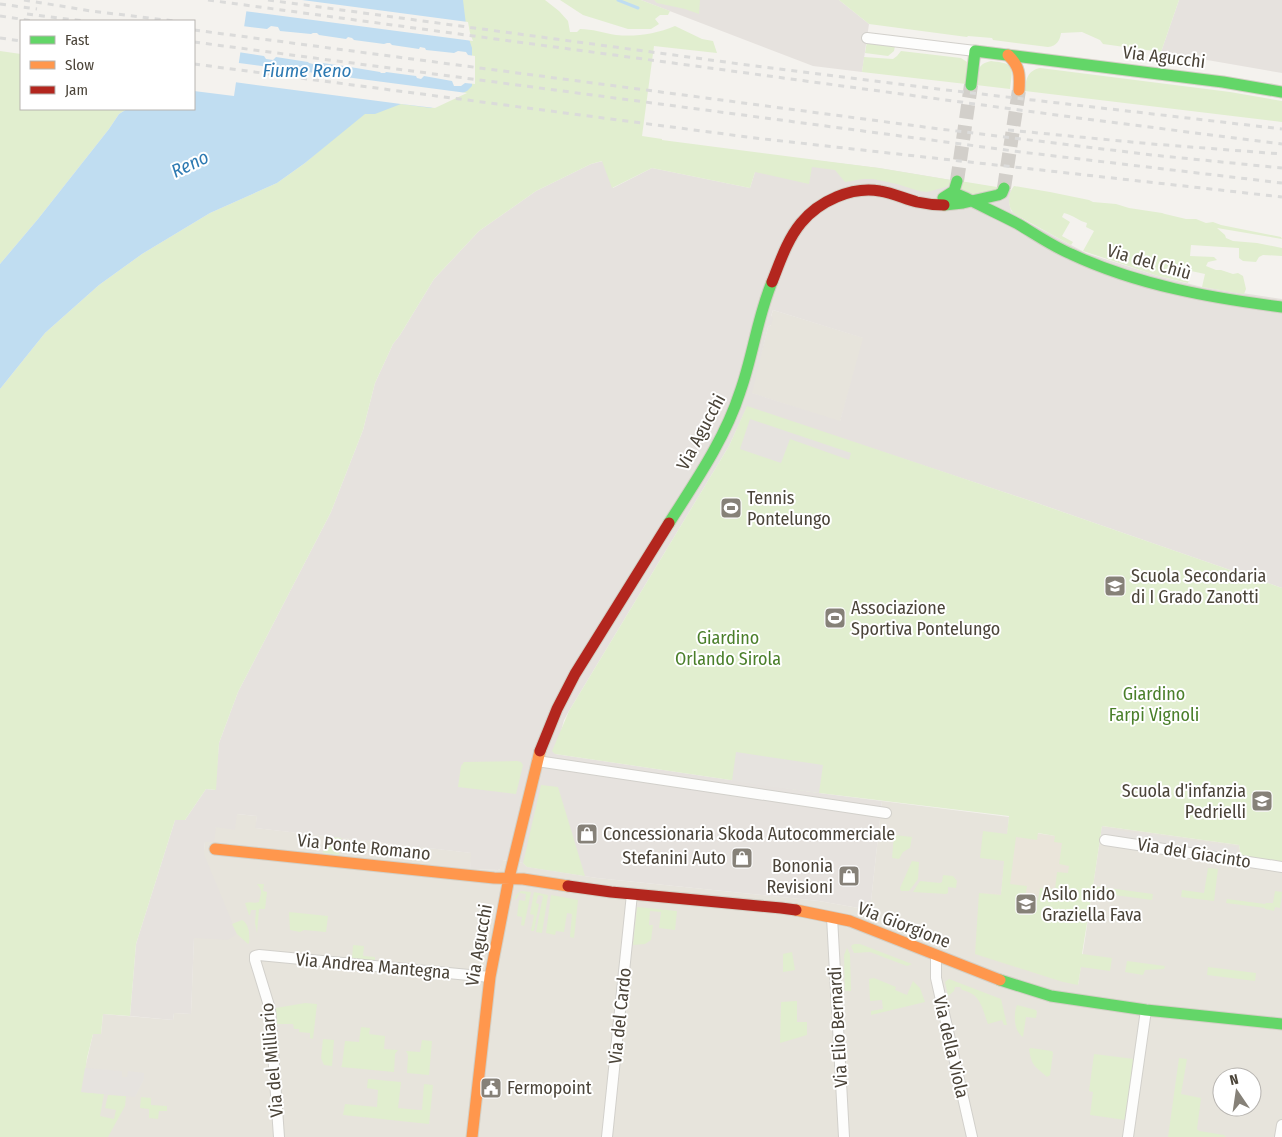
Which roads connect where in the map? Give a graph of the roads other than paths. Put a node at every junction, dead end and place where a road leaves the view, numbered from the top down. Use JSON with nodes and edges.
{"nodes":[{"id":1,"x":867,"y":38,"type":"dead end"},
{"id":2,"x":975,"y":51,"type":"junction"},
{"id":3,"x":1008,"y":55,"type":"junction"},
{"id":4,"x":1042,"y":59,"type":"junction"},
{"id":5,"x":1020,"y":73,"type":"junction"},
{"id":6,"x":971,"y":85,"type":"tunnel mouth"},
{"id":7,"x":1019,"y":90,"type":"tunnel mouth"},
{"id":8,"x":1282,"y":92,"type":"edge"},
{"id":9,"x":957,"y":181,"type":"tunnel mouth"},
{"id":10,"x":1002,"y":191,"type":"joint"},
{"id":11,"x":950,"y":194,"type":"junction"},
{"id":12,"x":972,"y":202,"type":"junction"},
{"id":13,"x":923,"y":203,"type":"junction"},
{"id":14,"x":1016,"y":223,"type":"junction"},
{"id":15,"x":1282,"y":307,"type":"edge"},
{"id":16,"x":537,"y":761,"type":"junction"},
{"id":17,"x":886,"y":813,"type":"dead end"},
{"id":18,"x":1106,"y":840,"type":"dead end"},
{"id":19,"x":215,"y":849,"type":"dead end"},
{"id":20,"x":1282,"y":867,"type":"edge"},
{"id":21,"x":509,"y":878,"type":"junction"},
{"id":22,"x":632,"y":894,"type":"junction"},
{"id":23,"x":832,"y":917,"type":"junction"},
{"id":24,"x":256,"y":956,"type":"joint"},
{"id":25,"x":936,"y":956,"type":"junction"},
{"id":26,"x":490,"y":978,"type":"junction"},
{"id":27,"x":1146,"y":1010,"type":"junction"},
{"id":28,"x":1282,"y":1024,"type":"edge"},
{"id":29,"x":1282,"y":1125,"type":"edge"},
{"id":30,"x":279,"y":1137,"type":"edge"},
{"id":31,"x":472,"y":1137,"type":"edge"},
{"id":32,"x":607,"y":1137,"type":"edge"},
{"id":33,"x":844,"y":1137,"type":"edge"},
{"id":34,"x":972,"y":1137,"type":"edge"},
{"id":35,"x":1128,"y":1137,"type":"edge"},
{"id":36,"x":1280,"y":1137,"type":"edge"}],
"edges":[{"from":1,"to":2,"type":"street","name":"Via Agucchi"},
{"from":2,"to":3,"type":"street","name":"Via Agucchi"},
{"from":2,"to":6,"type":"street"},
{"from":3,"to":4,"type":"street","name":"Via Agucchi"},
{"from":3,"to":5,"type":"street"},
{"from":4,"to":5,"type":"street"},
{"from":4,"to":8,"type":"street","name":"Via Agucchi"},
{"from":5,"to":7,"type":"street"},
{"from":9,"to":11,"type":"street"},
{"from":10,"to":12,"type":"street","name":"Via Agucchi"},
{"from":10,"to":14,"type":"street","name":"Via del Chiù"},
{"from":11,"to":12,"type":"street"},
{"from":11,"to":13,"type":"street"},
{"from":12,"to":13,"type":"street","name":"Via Agucchi"},
{"from":12,"to":14,"type":"street","name":"Via del Chiù"},
{"from":13,"to":16,"type":"street","name":"Via Agucchi"},
{"from":14,"to":15,"type":"street","name":"Via del Chiù"},
{"from":16,"to":17,"type":"street"},
{"from":16,"to":21,"type":"street","name":"Via Agucchi"},
{"from":18,"to":20,"type":"street","name":"Via del Giacinto"},
{"from":19,"to":21,"type":"street","name":"Via Ponte Romano"},
{"from":21,"to":22,"type":"street","name":"Via Giorgione"},
{"from":21,"to":26,"type":"street","name":"Via Agucchi"},
{"from":22,"to":23,"type":"street","name":"Via Giorgione"},
{"from":22,"to":32,"type":"street","name":"Via del Cardo"},
{"from":23,"to":25,"type":"street","name":"Via Giorgione"},
{"from":23,"to":33,"type":"street","name":"Via Elio Bernardi"},
{"from":24,"to":26,"type":"street","name":"Via Andrea Mantegna"},
{"from":24,"to":30,"type":"street","name":"Via del Milliario"},
{"from":25,"to":27,"type":"street","name":"Via Giorgione"},
{"from":25,"to":34,"type":"street","name":"Via della Viola"},
{"from":26,"to":31,"type":"street","name":"Via Agucchi"},
{"from":27,"to":28,"type":"street","name":"Via Giorgione"},
{"from":27,"to":35,"type":"street"},
{"from":29,"to":36,"type":"street"}]}
